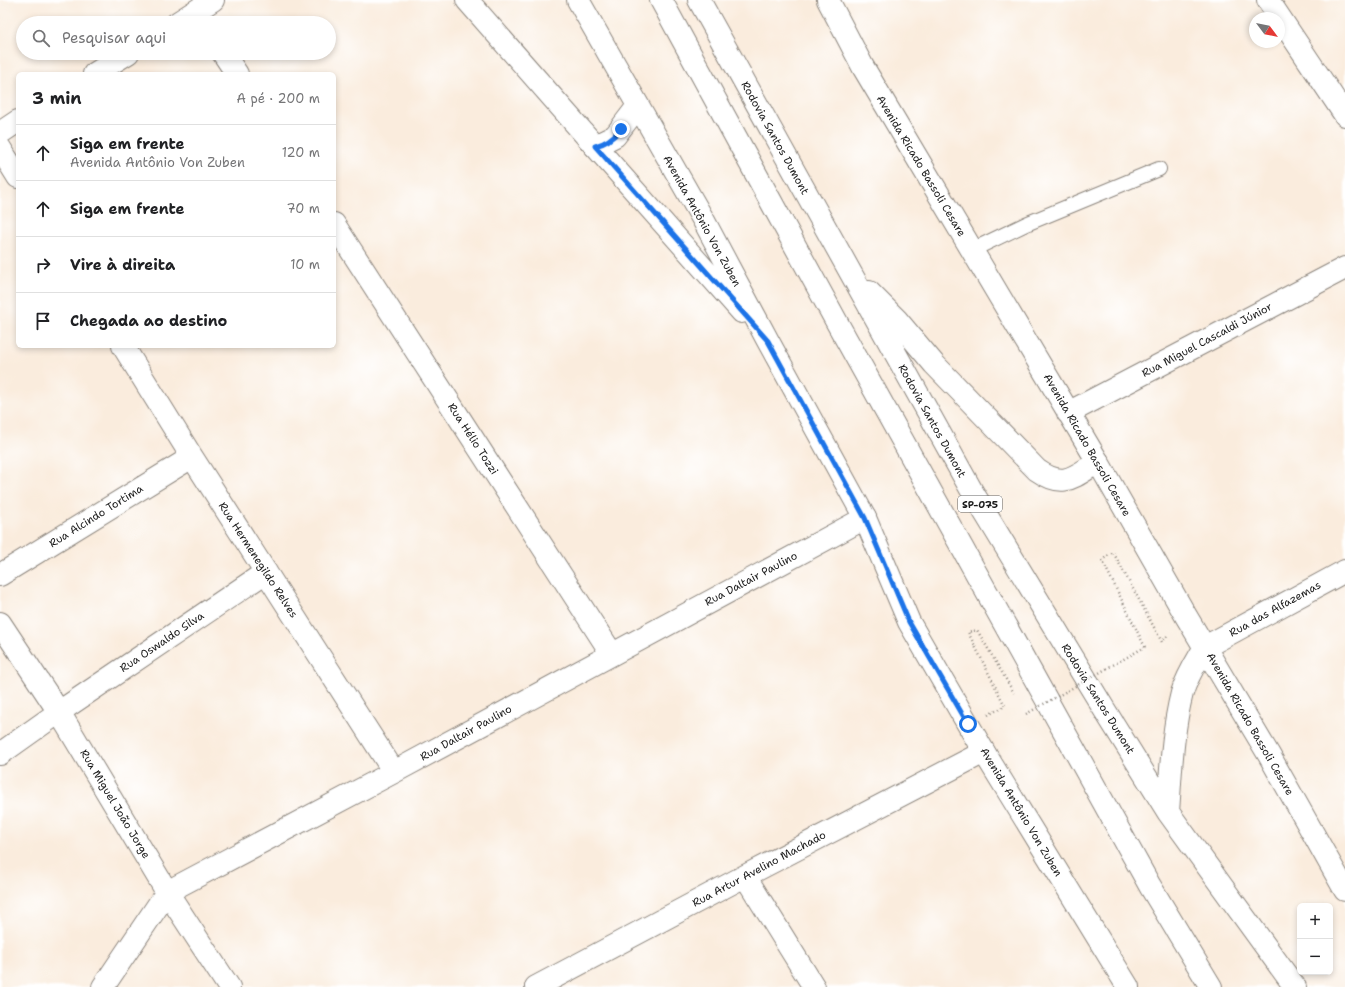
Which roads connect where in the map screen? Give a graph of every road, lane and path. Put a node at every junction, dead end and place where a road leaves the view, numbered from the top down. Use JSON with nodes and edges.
{"nodes":[{"id":1,"x":467,"y":0,"type":"edge"},
{"id":2,"x":578,"y":0,"type":"edge"},
{"id":3,"x":661,"y":0,"type":"edge"},
{"id":4,"x":699,"y":0,"type":"edge"},
{"id":5,"x":828,"y":0,"type":"edge"},
{"id":6,"x":1268,"y":0,"type":"edge"},
{"id":7,"x":204,"y":11,"type":"edge"},
{"id":8,"x":193,"y":16,"type":"edge"},
{"id":9,"x":117,"y":60,"type":"edge"},
{"id":10,"x":228,"y":60,"type":"edge"},
{"id":11,"x":97,"y":72,"type":"edge"},
{"id":12,"x":236,"y":72,"type":"edge"},
{"id":13,"x":638,"y":106,"type":"junction"},
{"id":14,"x":1345,"y":115,"type":"edge"},
{"id":15,"x":16,"y":122,"type":"edge"},
{"id":16,"x":0,"y":133,"type":"edge"},
{"id":17,"x":595,"y":146,"type":"junction"},
{"id":18,"x":0,"y":148,"type":"edge"},
{"id":19,"x":1159,"y":169,"type":"dead end"},
{"id":20,"x":16,"y":174,"type":"edge"},
{"id":21,"x":336,"y":227,"type":"edge"},
{"id":22,"x":972,"y":250,"type":"junction"},
{"id":23,"x":1345,"y":268,"type":"edge"},
{"id":24,"x":850,"y":274,"type":"junction"},
{"id":25,"x":768,"y":341,"type":"junction"},
{"id":26,"x":124,"y":348,"type":"edge"},
{"id":27,"x":1068,"y":413,"type":"junction"},
{"id":28,"x":192,"y":457,"type":"junction"},
{"id":29,"x":1098,"y":462,"type":"junction"},
{"id":30,"x":865,"y":518,"type":"junction"},
{"id":31,"x":1345,"y":570,"type":"edge"},
{"id":32,"x":266,"y":572,"type":"junction"},
{"id":33,"x":0,"y":575,"type":"edge"},
{"id":34,"x":1186,"y":616,"type":"junction"},
{"id":35,"x":0,"y":623,"type":"edge"},
{"id":36,"x":1205,"y":647,"type":"junction"},
{"id":37,"x":612,"y":654,"type":"junction"},
{"id":38,"x":1015,"y":695,"type":"dead end"},
{"id":39,"x":1022,"y":708,"type":"dead end"},
{"id":40,"x":59,"y":712,"type":"junction"},
{"id":41,"x":968,"y":724,"type":"junction"},
{"id":42,"x":984,"y":752,"type":"junction"},
{"id":43,"x":0,"y":754,"type":"edge"},
{"id":44,"x":394,"y":772,"type":"junction"},
{"id":45,"x":1168,"y":812,"type":"junction"},
{"id":46,"x":745,"y":876,"type":"junction"},
{"id":47,"x":1345,"y":890,"type":"edge"},
{"id":48,"x":167,"y":892,"type":"junction"},
{"id":49,"x":540,"y":986,"type":"edge"},
{"id":50,"x":103,"y":987,"type":"edge"},
{"id":51,"x":229,"y":987,"type":"edge"},
{"id":52,"x":814,"y":987,"type":"edge"},
{"id":53,"x":1128,"y":987,"type":"edge"},
{"id":54,"x":1211,"y":987,"type":"edge"},
{"id":55,"x":1295,"y":987,"type":"edge"}],
"edges":[{"from":1,"to":17,"type":"main road"},
{"from":2,"to":13,"type":"main road","name":"Avenida Antônio Von Zuben"},
{"from":3,"to":54,"type":"main road","number":"SP-075"},
{"from":4,"to":24,"type":"main road","name":"Rodovia Santos Dumont","number":"SP-075"},
{"from":5,"to":22,"type":"main road","name":"Avenida Ricado Bassoli Cesare"},
{"from":6,"to":14,"type":"main road"},
{"from":7,"to":8,"type":"main road"},
{"from":9,"to":11,"type":"main road"},
{"from":10,"to":12,"type":"main road"},
{"from":13,"to":17,"type":"main road"},
{"from":13,"to":25,"type":"main road","name":"Avenida Antônio Von Zuben"},
{"from":15,"to":16,"type":"main road"},
{"from":17,"to":25,"type":"main road"},
{"from":18,"to":20,"type":"main road"},
{"from":19,"to":22,"type":"lane"},
{"from":21,"to":37,"type":"main road","name":"Rua Hélio Tozzi"},
{"from":22,"to":27,"type":"main road","name":"Avenida Ricado Bassoli Cesare"},
{"from":23,"to":27,"type":"main road","name":"Rua Miguel Cascaldi Júnior"},
{"from":24,"to":29,"type":"main road"},
{"from":24,"to":45,"type":"main road","name":"Rodovia Santos Dumont","number":"SP-075"},
{"from":25,"to":30,"type":"main road","name":"Avenida Antônio Von Zuben"},
{"from":26,"to":28,"type":"main road","name":"Rua Hermenegildo Relves"},
{"from":27,"to":29,"type":"main road","name":"Avenida Ricado Bassoli Cesare"},
{"from":28,"to":32,"type":"main road","name":"Rua Hermenegildo Relves"},
{"from":28,"to":33,"type":"main road","name":"Rua Alcindo Tortima"},
{"from":29,"to":34,"type":"main road","name":"Avenida Ricado Bassoli Cesare"},
{"from":30,"to":37,"type":"main road","name":"Rua Daltair Paulino"},
{"from":30,"to":41,"type":"main road","name":"Avenida Antônio Von Zuben"},
{"from":31,"to":36,"type":"main road","name":"Rua das Alfazemas"},
{"from":32,"to":40,"type":"main road","name":"Rua Oswaldo Silva"},
{"from":32,"to":44,"type":"main road","name":"Rua Hermenegildo Relves"},
{"from":34,"to":36,"type":"main road","name":"Avenida Ricado Bassoli Cesare"},
{"from":34,"to":39,"type":"path","bridge":true},
{"from":35,"to":40,"type":"main road","name":"Rua Miguel João Jorge"},
{"from":36,"to":45,"type":"main road"},
{"from":36,"to":47,"type":"main road","name":"Avenida Ricado Bassoli Cesare"},
{"from":37,"to":44,"type":"main road","name":"Rua Daltair Paulino"},
{"from":38,"to":41,"type":"path"},
{"from":40,"to":43,"type":"main road","name":"Rua Oswaldo Silva"},
{"from":40,"to":48,"type":"main road","name":"Rua Miguel João Jorge"},
{"from":41,"to":42,"type":"main road","name":"Avenida Antônio Von Zuben"},
{"from":42,"to":46,"type":"main road","name":"Rua Artur Avelino Machado"},
{"from":42,"to":53,"type":"main road","name":"Avenida Antônio Von Zuben"},
{"from":44,"to":48,"type":"main road","name":"Rua Daltair Paulino"},
{"from":45,"to":55,"type":"main road","name":"Rodovia Santos Dumont","number":"SP-075"},
{"from":46,"to":49,"type":"main road","name":"Rua Artur Avelino Machado"},
{"from":46,"to":52,"type":"main road"},
{"from":48,"to":50,"type":"main road","name":"Rua Daltair Paulino"},
{"from":48,"to":51,"type":"main road","name":"Rua Miguel João Jorge"}]}
